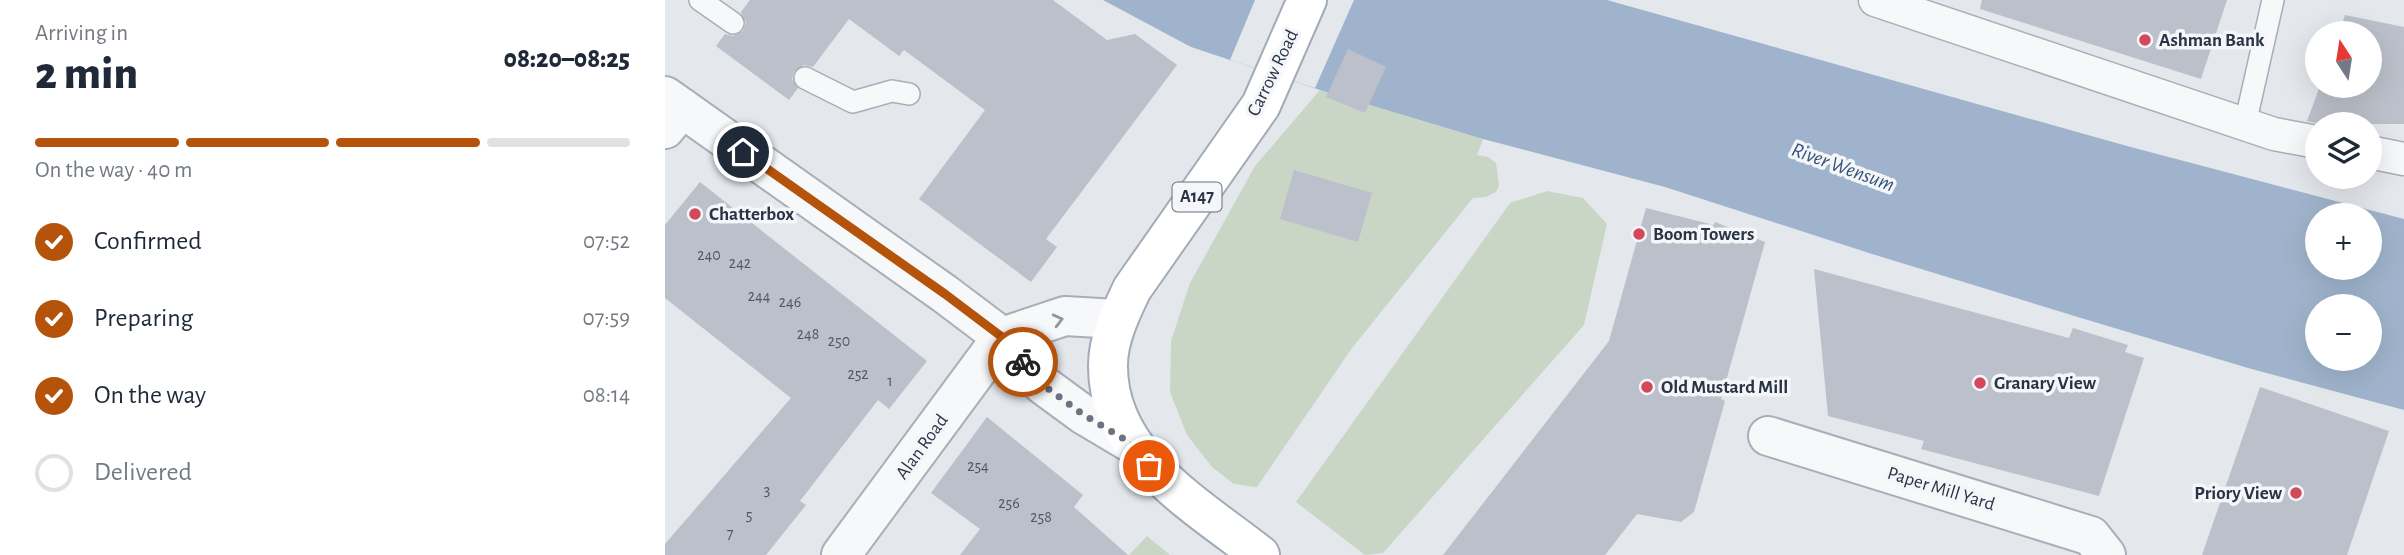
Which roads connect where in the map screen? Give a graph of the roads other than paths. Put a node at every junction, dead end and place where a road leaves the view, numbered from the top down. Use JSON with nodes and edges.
{"nodes":[{"id":1,"x":700,"y":0,"type":"edge"},
{"id":2,"x":1307,"y":0,"type":"edge"},
{"id":3,"x":1875,"y":0,"type":"edge"},
{"id":4,"x":2273,"y":0,"type":"edge"},
{"id":5,"x":733,"y":23,"type":"dead end"},
{"id":6,"x":805,"y":78,"type":"dead end"},
{"id":7,"x":909,"y":94,"type":"dead end"},
{"id":8,"x":671,"y":111,"type":"edge"},
{"id":9,"x":2241,"y":123,"type":"junction"},
{"id":10,"x":2305,"y":140,"type":"edge"},
{"id":11,"x":2382,"y":155,"type":"edge"},
{"id":12,"x":2404,"y":159,"type":"edge"},
{"id":13,"x":1117,"y":319,"type":"junction"},
{"id":14,"x":1002,"y":337,"type":"junction"},
{"id":15,"x":1768,"y":436,"type":"dead end"},
{"id":16,"x":1131,"y":443,"type":"junction"},
{"id":17,"x":841,"y":555,"type":"edge"},
{"id":18,"x":1260,"y":555,"type":"edge"},
{"id":19,"x":2106,"y":555,"type":"edge"}],
"edges":[{"from":1,"to":5,"type":"lane"},
{"from":2,"to":13,"type":"main road","name":"Carrow Road","number":"A147"},
{"from":3,"to":9,"type":"street"},
{"from":4,"to":9,"type":"lane"},
{"from":6,"to":7,"type":"lane"},
{"from":8,"to":14,"type":"street"},
{"from":9,"to":10,"type":"street"},
{"from":11,"to":12,"type":"street"},
{"from":14,"to":13,"type":"street","one_way":true},
{"from":13,"to":16,"type":"main road","name":"Carrow Road","number":"A147"},
{"from":14,"to":16,"type":"street"},
{"from":14,"to":17,"type":"street","name":"Alan Road"},
{"from":15,"to":19,"type":"street","name":"Paper Mill Yard"},
{"from":16,"to":18,"type":"main road","number":"A147"}]}
